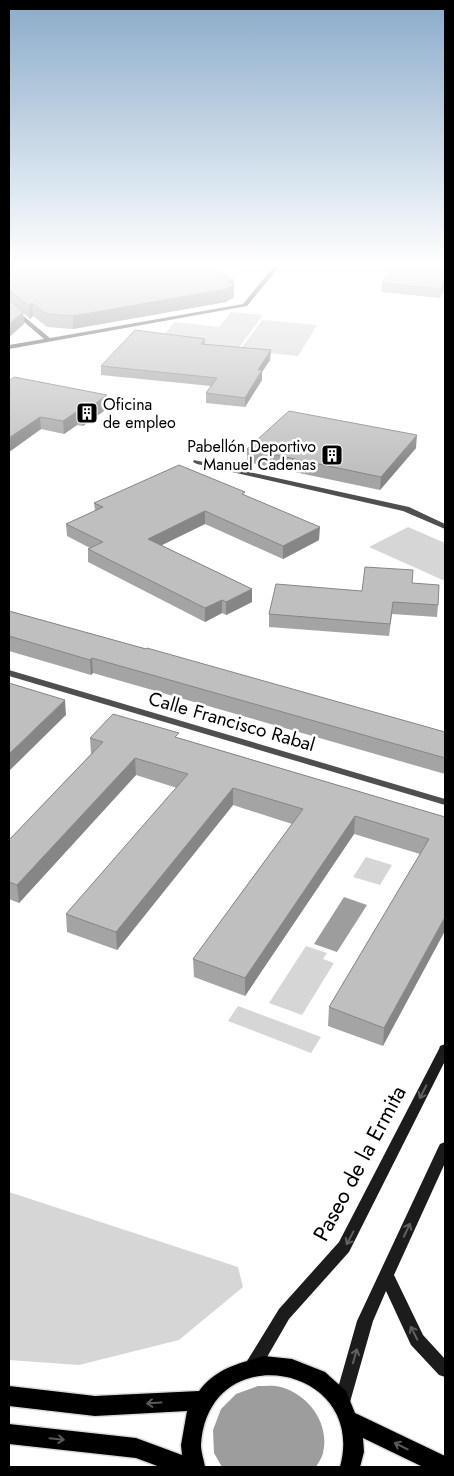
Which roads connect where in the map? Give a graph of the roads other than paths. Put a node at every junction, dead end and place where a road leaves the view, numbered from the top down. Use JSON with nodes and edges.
{"nodes":[{"id":1,"x":43,"y":335,"type":"edge"},
{"id":2,"x":72,"y":335,"type":"edge"},
{"id":3,"x":48,"y":339,"type":"junction"},
{"id":4,"x":9,"y":347,"type":"edge"},
{"id":5,"x":197,"y":462,"type":"dead end"},
{"id":6,"x":445,"y":527,"type":"edge"},
{"id":7,"x":9,"y":673,"type":"edge"},
{"id":8,"x":445,"y":802,"type":"edge"},
{"id":9,"x":445,"y":1049,"type":"edge"},
{"id":10,"x":445,"y":1148,"type":"edge"},
{"id":11,"x":386,"y":1274,"type":"junction"},
{"id":12,"x":254,"y":1366,"type":"junction"},
{"id":13,"x":445,"y":1370,"type":"edge"},
{"id":14,"x":9,"y":1396,"type":"edge"},
{"id":15,"x":203,"y":1400,"type":"junction"},
{"id":16,"x":345,"y":1411,"type":"junction"},
{"id":17,"x":9,"y":1434,"type":"edge"},
{"id":18,"x":187,"y":1467,"type":"edge"},
{"id":19,"x":195,"y":1467,"type":"edge"},
{"id":20,"x":350,"y":1467,"type":"edge"},
{"id":21,"x":445,"y":1467,"type":"edge"}],
"edges":[{"from":1,"to":3,"type":"street"},
{"from":2,"to":3,"type":"street"},
{"from":3,"to":4,"type":"street"},
{"from":5,"to":6,"type":"street"},
{"from":7,"to":8,"type":"street","name":"Calle Francisco Rabal"},
{"from":9,"to":12,"type":"main road","name":"Paseo de la Ermita","one_way":true},
{"from":11,"to":10,"type":"main road","one_way":true},
{"from":13,"to":11,"type":"main road","one_way":true},
{"from":16,"to":11,"type":"main road","one_way":true},
{"from":12,"to":15,"type":"main road"},
{"from":12,"to":16,"type":"main road"},
{"from":15,"to":14,"type":"main road","one_way":true},
{"from":15,"to":19,"type":"main road"},
{"from":16,"to":20,"type":"main road"},
{"from":21,"to":16,"type":"main road","one_way":true},
{"from":17,"to":18,"type":"main road","one_way":true}]}
